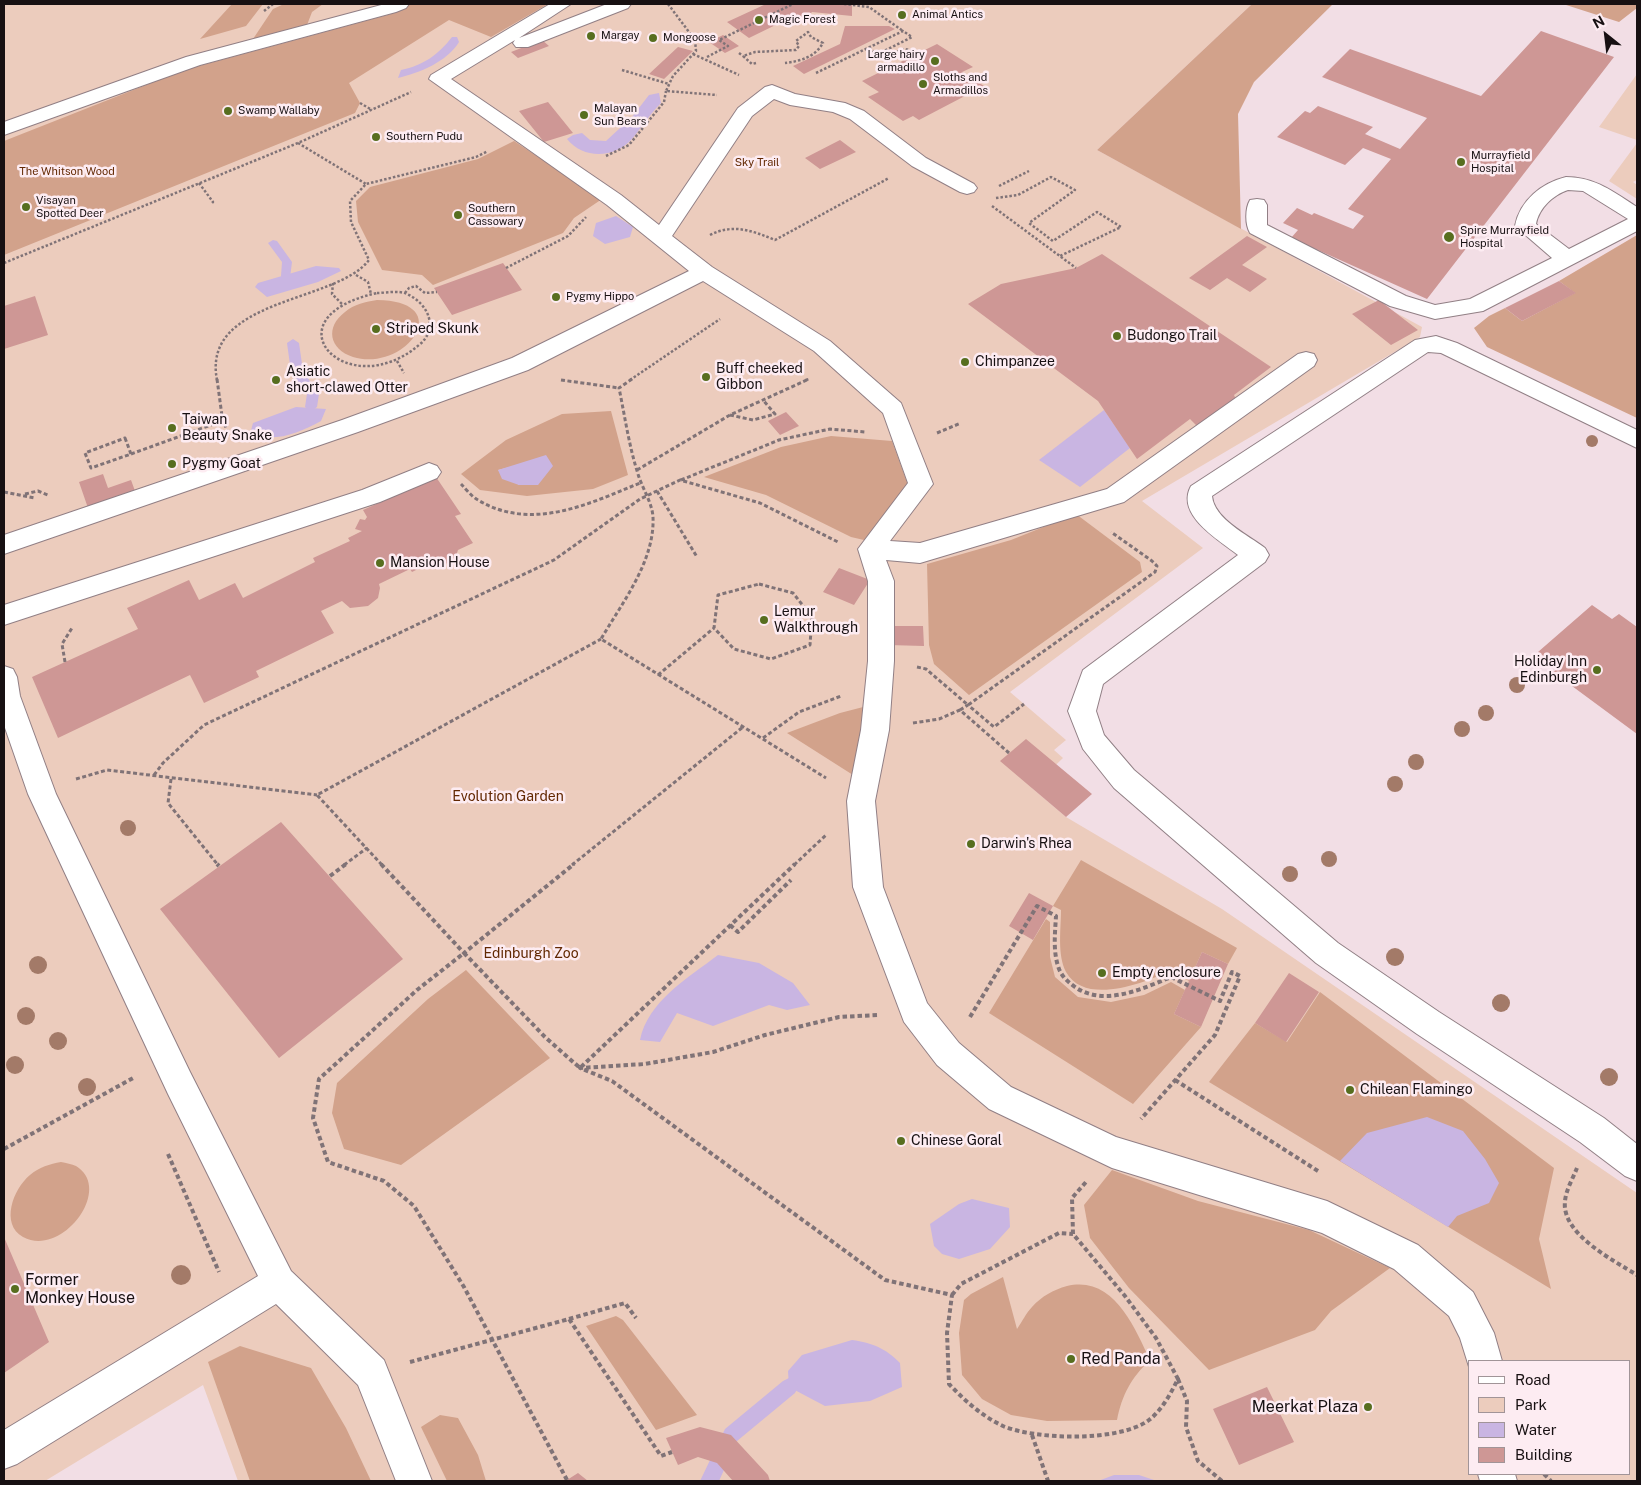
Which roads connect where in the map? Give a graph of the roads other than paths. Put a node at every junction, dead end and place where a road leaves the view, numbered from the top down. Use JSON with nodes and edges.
{"nodes":[{"id":1,"x":400,"y":4,"type":"edge"},
{"id":2,"x":562,"y":4,"type":"edge"},
{"id":3,"x":622,"y":4,"type":"edge"},
{"id":4,"x":480,"y":53,"type":"junction"},
{"id":5,"x":4,"y":129,"type":"edge"},
{"id":6,"x":971,"y":188,"type":"road end"},
{"id":7,"x":1257,"y":205,"type":"dead end"},
{"id":8,"x":1637,"y":216,"type":"edge"},
{"id":9,"x":1637,"y":224,"type":"edge"},
{"id":10,"x":661,"y":237,"type":"junction"},
{"id":11,"x":1568,"y":259,"type":"junction"},
{"id":12,"x":699,"y":268,"type":"junction"},
{"id":13,"x":1306,"y":360,"type":"dead end"},
{"id":14,"x":1637,"y":440,"type":"edge"},
{"id":15,"x":429,"y":472,"type":"road end"},
{"id":16,"x":4,"y":545,"type":"edge"},
{"id":17,"x":870,"y":549,"type":"junction"},
{"id":18,"x":4,"y":615,"type":"edge"},
{"id":19,"x":4,"y":677,"type":"edge"},
{"id":20,"x":1633,"y":1154,"type":"edge"},
{"id":21,"x":279,"y":1283,"type":"junction"},
{"id":22,"x":1484,"y":1360,"type":"edge"},
{"id":23,"x":4,"y":1451,"type":"edge"},
{"id":24,"x":414,"y":1481,"type":"edge"}],
"edges":[{"from":1,"to":5,"type":"lane"},
{"from":2,"to":4,"type":"lane"},
{"from":3,"to":4,"type":"lane"},
{"from":4,"to":10,"type":"lane"},
{"from":6,"to":10,"type":"lane"},
{"from":7,"to":11,"type":"lane"},
{"from":8,"to":11,"type":"lane"},
{"from":9,"to":11,"type":"lane"},
{"from":10,"to":12,"type":"lane"},
{"from":12,"to":16,"type":"lane"},
{"from":12,"to":17,"type":"lane"},
{"from":13,"to":17,"type":"lane"},
{"from":14,"to":20,"type":"lane"},
{"from":15,"to":18,"type":"lane"},
{"from":17,"to":22,"type":"lane"},
{"from":19,"to":21,"type":"lane"},
{"from":21,"to":23,"type":"lane"},
{"from":21,"to":24,"type":"lane"}]}
